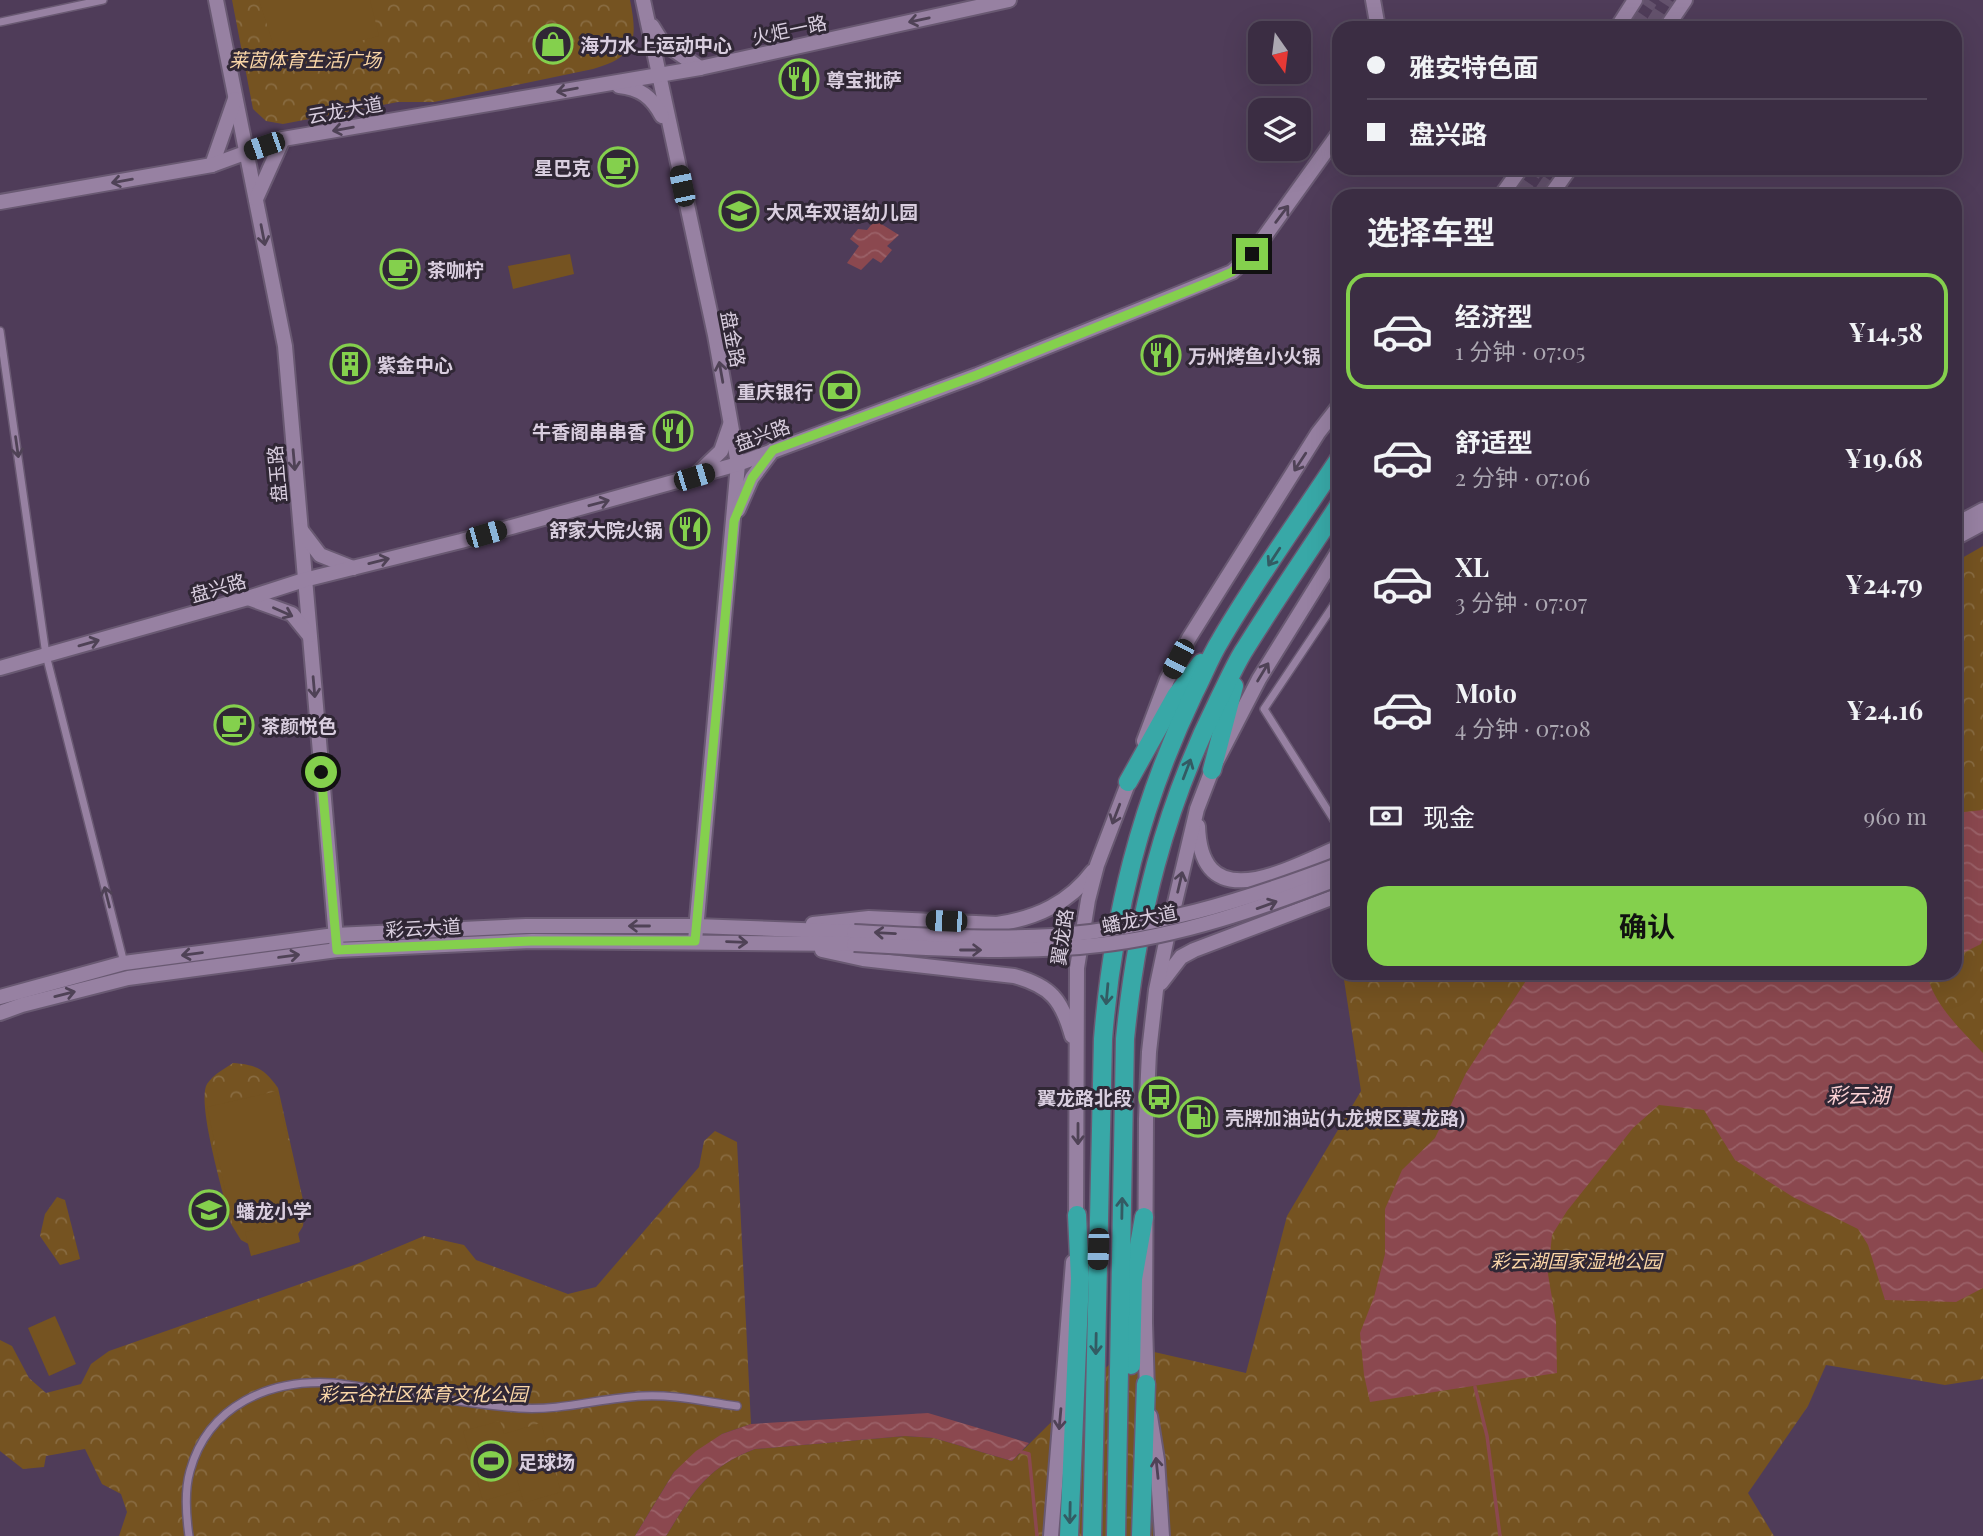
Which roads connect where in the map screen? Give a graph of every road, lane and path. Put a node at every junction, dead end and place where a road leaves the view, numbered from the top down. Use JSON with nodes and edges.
{"nodes":[{"id":1,"x":103,"y":0,"type":"edge"},
{"id":2,"x":216,"y":0,"type":"edge"},
{"id":3,"x":643,"y":0,"type":"edge"},
{"id":4,"x":1009,"y":0,"type":"edge"},
{"id":5,"x":1373,"y":0,"type":"edge"},
{"id":6,"x":1635,"y":0,"type":"edge"},
{"id":7,"x":1685,"y":0,"type":"edge"},
{"id":8,"x":647,"y":17,"type":"junction"},
{"id":9,"x":1377,"y":21,"type":"edge"},
{"id":10,"x":1622,"y":21,"type":"edge"},
{"id":11,"x":1671,"y":21,"type":"edge"},
{"id":12,"x":0,"y":22,"type":"edge"},
{"id":13,"x":700,"y":68,"type":"junction"},
{"id":14,"x":658,"y":74,"type":"junction"},
{"id":15,"x":598,"y":85,"type":"junction"},
{"id":16,"x":236,"y":98,"type":"junction"},
{"id":17,"x":671,"y":132,"type":"junction"},
{"id":18,"x":283,"y":139,"type":"junction"},
{"id":19,"x":1332,"y":143,"type":"edge"},
{"id":20,"x":246,"y":152,"type":"junction"},
{"id":21,"x":212,"y":165,"type":"junction"},
{"id":22,"x":256,"y":199,"type":"junction"},
{"id":23,"x":0,"y":202,"type":"edge"},
{"id":24,"x":0,"y":331,"type":"edge"},
{"id":25,"x":1332,"y":415,"type":"edge"},
{"id":26,"x":730,"y":423,"type":"junction"},
{"id":27,"x":773,"y":450,"type":"junction"},
{"id":28,"x":738,"y":464,"type":"junction"},
{"id":29,"x":1332,"y":471,"type":"edge"},
{"id":30,"x":694,"y":477,"type":"junction"},
{"id":31,"x":1983,"y":510,"type":"edge"},
{"id":32,"x":1332,"y":516,"type":"edge"},
{"id":33,"x":734,"y":521,"type":"junction"},
{"id":34,"x":1962,"y":521,"type":"edge"},
{"id":35,"x":1983,"y":523,"type":"edge"},
{"id":36,"x":300,"y":529,"type":"junction"},
{"id":37,"x":1962,"y":534,"type":"edge"},
{"id":38,"x":1332,"y":561,"type":"edge"},
{"id":39,"x":353,"y":568,"type":"junction"},
{"id":40,"x":304,"y":580,"type":"junction"},
{"id":41,"x":248,"y":598,"type":"junction"},
{"id":42,"x":1332,"y":607,"type":"edge"},
{"id":43,"x":309,"y":635,"type":"junction"},
{"id":44,"x":1219,"y":642,"type":"junction"},
{"id":45,"x":1242,"y":654,"type":"junction"},
{"id":46,"x":46,"y":655,"type":"junction"},
{"id":47,"x":0,"y":668,"type":"edge"},
{"id":48,"x":1212,"y":770,"type":"junction"},
{"id":49,"x":1128,"y":782,"type":"junction"},
{"id":50,"x":1197,"y":809,"type":"junction"},
{"id":51,"x":1332,"y":817,"type":"edge"},
{"id":52,"x":1332,"y":850,"type":"edge"},
{"id":53,"x":1097,"y":865,"type":"junction"},
{"id":54,"x":1332,"y":872,"type":"edge"},
{"id":55,"x":1332,"y":898,"type":"edge"},
{"id":56,"x":696,"y":926,"type":"junction"},
{"id":57,"x":780,"y":929,"type":"junction"},
{"id":58,"x":854,"y":938,"type":"junction"},
{"id":59,"x":695,"y":941,"type":"junction"},
{"id":60,"x":336,"y":943,"type":"junction"},
{"id":61,"x":793,"y":944,"type":"junction"},
{"id":62,"x":124,"y":963,"type":"junction"},
{"id":63,"x":1156,"y":990,"type":"junction"},
{"id":64,"x":0,"y":997,"type":"edge"},
{"id":65,"x":0,"y":1013,"type":"edge"},
{"id":66,"x":1079,"y":1058,"type":"junction"},
{"id":67,"x":1077,"y":1215,"type":"joint"},
{"id":68,"x":1144,"y":1217,"type":"junction"},
{"id":69,"x":1083,"y":1277,"type":"junction"},
{"id":70,"x":1127,"y":1278,"type":"junction"},
{"id":71,"x":1075,"y":1372,"type":"junction"},
{"id":72,"x":1146,"y":1384,"type":"junction"},
{"id":73,"x":737,"y":1406,"type":"dead end"},
{"id":74,"x":188,"y":1536,"type":"edge"},
{"id":75,"x":1051,"y":1536,"type":"edge"},
{"id":76,"x":1069,"y":1536,"type":"edge"},
{"id":77,"x":1090,"y":1536,"type":"edge"},
{"id":78,"x":1116,"y":1536,"type":"edge"},
{"id":79,"x":1126,"y":1536,"type":"edge"},
{"id":80,"x":1141,"y":1536,"type":"edge"},
{"id":81,"x":1162,"y":1536,"type":"edge"}],
"edges":[{"from":1,"to":12,"type":"street"},
{"from":2,"to":16,"type":"main road","name":"盘玉路"},
{"from":3,"to":8,"type":"main road","name":"盘金路"},
{"from":4,"to":13,"type":"main road","name":"火炬一路","one_way":true},
{"from":5,"to":9,"type":"main road"},
{"from":6,"to":10,"type":"main road"},
{"from":7,"to":11,"type":"main road"},
{"from":8,"to":13,"type":"main road"},
{"from":8,"to":14,"type":"main road","name":"盘金路"},
{"from":13,"to":14,"type":"main road","name":"火炬一路"},
{"from":14,"to":15,"type":"main road","name":"云龙大道"},
{"from":14,"to":17,"type":"main road","name":"盘金路"},
{"from":15,"to":17,"type":"main road"},
{"from":15,"to":18,"type":"main road","name":"云龙大道","one_way":true},
{"from":16,"to":20,"type":"main road","name":"盘玉路"},
{"from":16,"to":21,"type":"main road"},
{"from":26,"to":17,"type":"main road","name":"盘金路","one_way":true},
{"from":18,"to":20,"type":"main road","name":"云龙大道"},
{"from":18,"to":22,"type":"main road"},
{"from":27,"to":19,"type":"main road","name":"盘兴路","one_way":true},
{"from":20,"to":21,"type":"main road","name":"云龙大道"},
{"from":20,"to":22,"type":"main road","name":"盘玉路"},
{"from":21,"to":23,"type":"main road","name":"云龙大道","one_way":true},
{"from":22,"to":36,"type":"main road","name":"盘玉路","one_way":true},
{"from":24,"to":46,"type":"street","one_way":true},
{"from":25,"to":49,"type":"main road","name":"翼龙路","one_way":true},
{"from":26,"to":28,"type":"main road","name":"盘金路"},
{"from":26,"to":30,"type":"main road"},
{"from":27,"to":28,"type":"main road","name":"盘兴路"},
{"from":27,"to":33,"type":"main road"},
{"from":28,"to":30,"type":"main road","name":"盘兴路"},
{"from":28,"to":33,"type":"main road","name":"盘金路"},
{"from":29,"to":44,"type":"highway","one_way":true},
{"from":39,"to":30,"type":"main road","name":"盘兴路","one_way":true},
{"from":31,"to":34,"type":"main road"},
{"from":32,"to":45,"type":"highway"},
{"from":33,"to":56,"type":"main road","name":"盘金路"},
{"from":35,"to":37,"type":"main road"},
{"from":36,"to":39,"type":"main road"},
{"from":36,"to":40,"type":"main road","name":"盘玉路"},
{"from":48,"to":38,"type":"main road","one_way":true},
{"from":39,"to":40,"type":"main road","name":"盘兴路"},
{"from":40,"to":41,"type":"main road","name":"盘兴路"},
{"from":40,"to":43,"type":"main road","name":"盘玉路"},
{"from":41,"to":43,"type":"main road","one_way":true},
{"from":46,"to":41,"type":"main road","name":"盘兴路","one_way":true},
{"from":42,"to":51,"type":"street"},
{"from":43,"to":60,"type":"main road","name":"盘玉路","one_way":true},
{"from":44,"to":49,"type":"highway"},
{"from":44,"to":69,"type":"highway","one_way":true},
{"from":45,"to":48,"type":"highway"},
{"from":70,"to":45,"type":"highway","one_way":true},
{"from":46,"to":47,"type":"main road","name":"盘兴路"},
{"from":62,"to":46,"type":"street","one_way":true},
{"from":48,"to":50,"type":"main road"},
{"from":49,"to":53,"type":"main road","name":"翼龙路","one_way":true},
{"from":50,"to":52,"type":"main road"},
{"from":63,"to":50,"type":"main road","one_way":true},
{"from":53,"to":57,"type":"main road"},
{"from":53,"to":66,"type":"main road","name":"翼龙路"},
{"from":54,"to":58,"type":"main road","name":"蟠龙大道","bridge":true},
{"from":55,"to":63,"type":"main road"},
{"from":56,"to":57,"type":"main road","name":"彩云大道"},
{"from":56,"to":59,"type":"main road","name":"盘金路"},
{"from":56,"to":60,"type":"main road","name":"彩云大道","one_way":true},
{"from":57,"to":58,"type":"main road","name":"彩云大道"},
{"from":58,"to":61,"type":"main road","name":"彩云大道"},
{"from":59,"to":60,"type":"main road","name":"彩云大道"},
{"from":59,"to":61,"type":"main road","name":"彩云大道","one_way":true},
{"from":60,"to":62,"type":"main road","name":"彩云大道","one_way":true},
{"from":65,"to":60,"type":"main road","name":"彩云大道","one_way":true},
{"from":61,"to":66,"type":"main road"},
{"from":62,"to":64,"type":"main road","name":"彩云大道"},
{"from":63,"to":68,"type":"main road"},
{"from":66,"to":67,"type":"main road","name":"翼龙路","one_way":true},
{"from":67,"to":69,"type":"highway"},
{"from":68,"to":70,"type":"highway"},
{"from":68,"to":72,"type":"main road"},
{"from":69,"to":71,"type":"highway"},
{"from":69,"to":75,"type":"main road","one_way":true},
{"from":69,"to":77,"type":"highway","one_way":true},
{"from":70,"to":78,"type":"highway"},
{"from":70,"to":79,"type":"highway"},
{"from":71,"to":76,"type":"highway","one_way":true},
{"from":71,"to":77,"type":"highway"},
{"from":72,"to":80,"type":"highway"},
{"from":81,"to":72,"type":"main road","one_way":true},
{"from":73,"to":74,"type":"street"}]}
